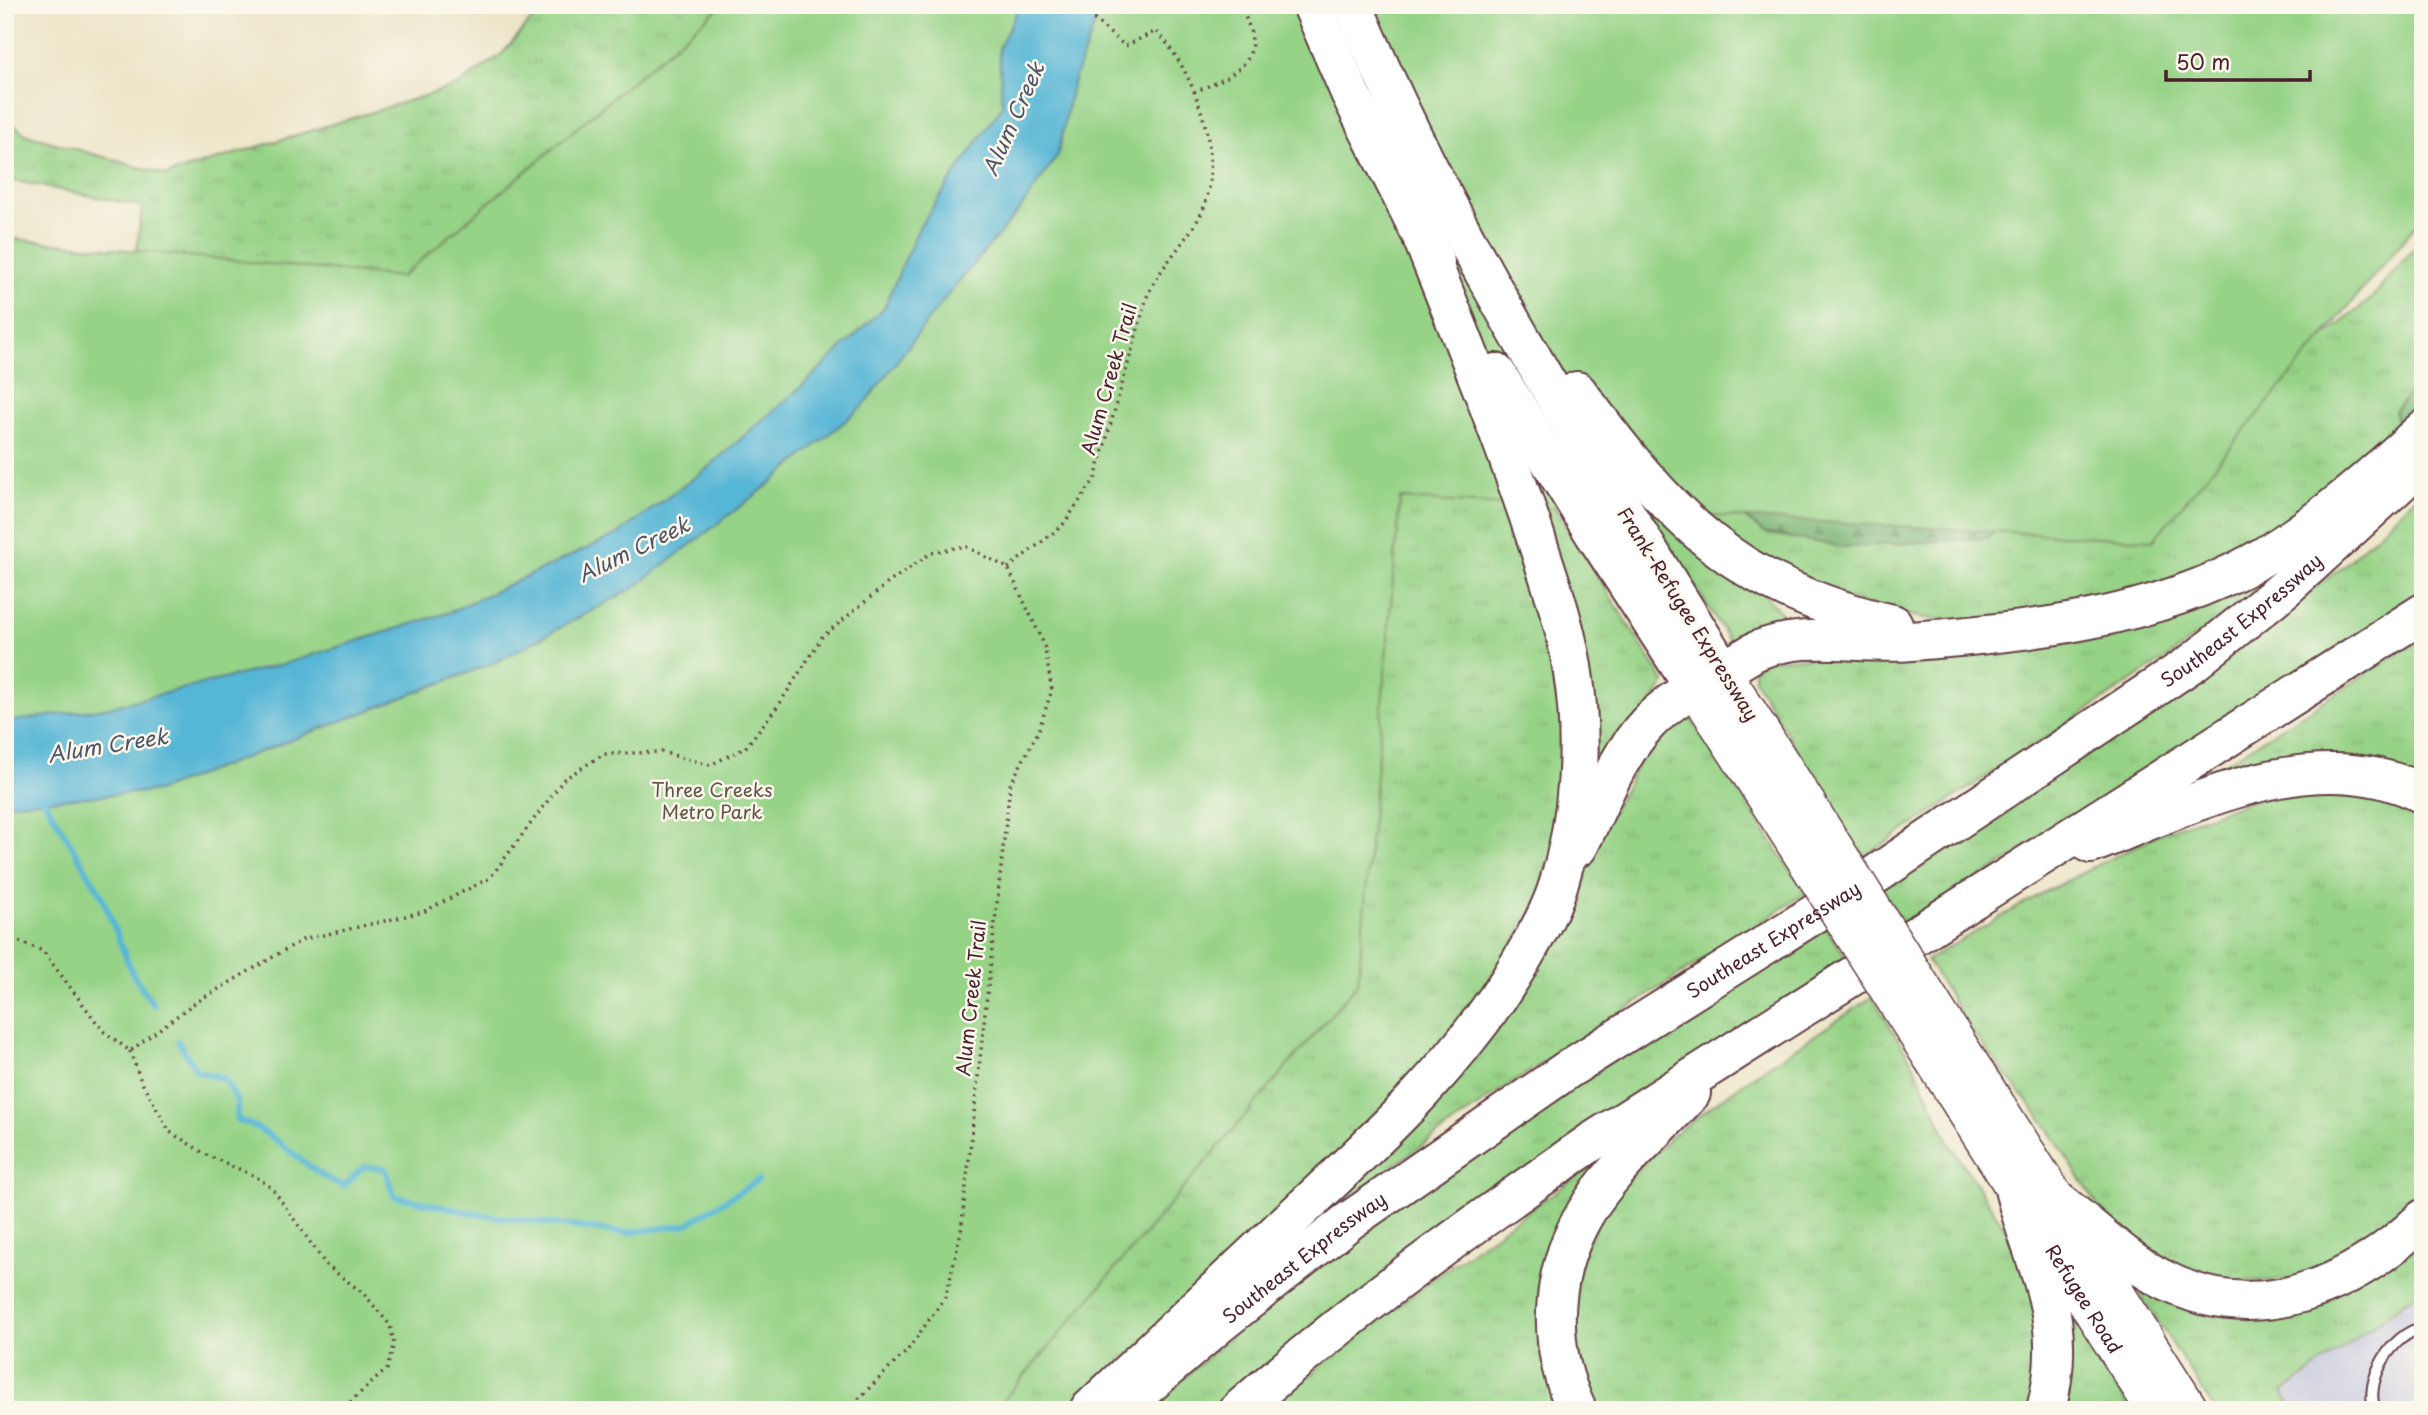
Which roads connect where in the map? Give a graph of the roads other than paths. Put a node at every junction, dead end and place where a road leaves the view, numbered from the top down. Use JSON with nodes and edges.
{"nodes":[{"id":1,"x":1312,"y":5,"type":"edge"},
{"id":2,"x":1353,"y":5,"type":"edge"},
{"id":3,"x":1423,"y":240,"type":"junction"},
{"id":4,"x":1475,"y":259,"type":"junction"},
{"id":5,"x":2423,"y":430,"type":"edge"},
{"id":6,"x":2423,"y":462,"type":"edge"},
{"id":7,"x":2423,"y":613,"type":"edge"},
{"id":8,"x":1957,"y":635,"type":"junction"},
{"id":9,"x":1709,"y":680,"type":"junction"},
{"id":10,"x":2423,"y":794,"type":"edge"},
{"id":11,"x":2011,"y":875,"type":"junction"},
{"id":12,"x":1558,"y":885,"type":"junction"},
{"id":13,"x":1942,"y":1046,"type":"junction"},
{"id":14,"x":1723,"y":1056,"type":"junction"},
{"id":15,"x":2014,"y":1189,"type":"junction"},
{"id":16,"x":2060,"y":1203,"type":"junction"},
{"id":17,"x":2423,"y":1219,"type":"edge"},
{"id":18,"x":2423,"y":1328,"type":"edge"},
{"id":19,"x":1088,"y":1410,"type":"edge"},
{"id":20,"x":1119,"y":1410,"type":"edge"},
{"id":21,"x":1238,"y":1410,"type":"edge"},
{"id":22,"x":1577,"y":1410,"type":"edge"},
{"id":23,"x":2046,"y":1410,"type":"edge"},
{"id":24,"x":2154,"y":1410,"type":"edge"},
{"id":25,"x":2191,"y":1410,"type":"edge"},
{"id":26,"x":2375,"y":1410,"type":"edge"}],
"edges":[{"from":1,"to":3,"type":"highway","name":"Frank-Refugee Expressway"},
{"from":2,"to":4,"type":"highway","name":"Frank-Refugee Expressway"},
{"from":3,"to":9,"type":"highway","name":"Frank-Refugee Expressway"},
{"from":3,"to":12,"type":"highway"},
{"from":4,"to":8,"type":"highway"},
{"from":4,"to":9,"type":"highway","name":"Frank-Refugee Expressway"},
{"from":5,"to":8,"type":"highway"},
{"from":6,"to":20,"type":"highway","name":"Southeast Expressway"},
{"from":7,"to":11,"type":"highway"},
{"from":8,"to":9,"type":"highway"},
{"from":9,"to":12,"type":"highway"},
{"from":9,"to":13,"type":"main road","name":"Frank-Refugee Expressway","bridge":true},
{"from":10,"to":11,"type":"highway"},
{"from":11,"to":14,"type":"highway"},
{"from":12,"to":19,"type":"highway"},
{"from":13,"to":15,"type":"main road","name":"Frank-Refugee Expressway"},
{"from":13,"to":16,"type":"main road","name":"Frank-Refugee Expressway"},
{"from":14,"to":21,"type":"highway"},
{"from":14,"to":22,"type":"highway"},
{"from":15,"to":23,"type":"highway"},
{"from":15,"to":24,"type":"main road","name":"Refugee Road"},
{"from":16,"to":17,"type":"highway"},
{"from":16,"to":25,"type":"main road","name":"Refugee Road"},
{"from":18,"to":26,"type":"lane"}]}
